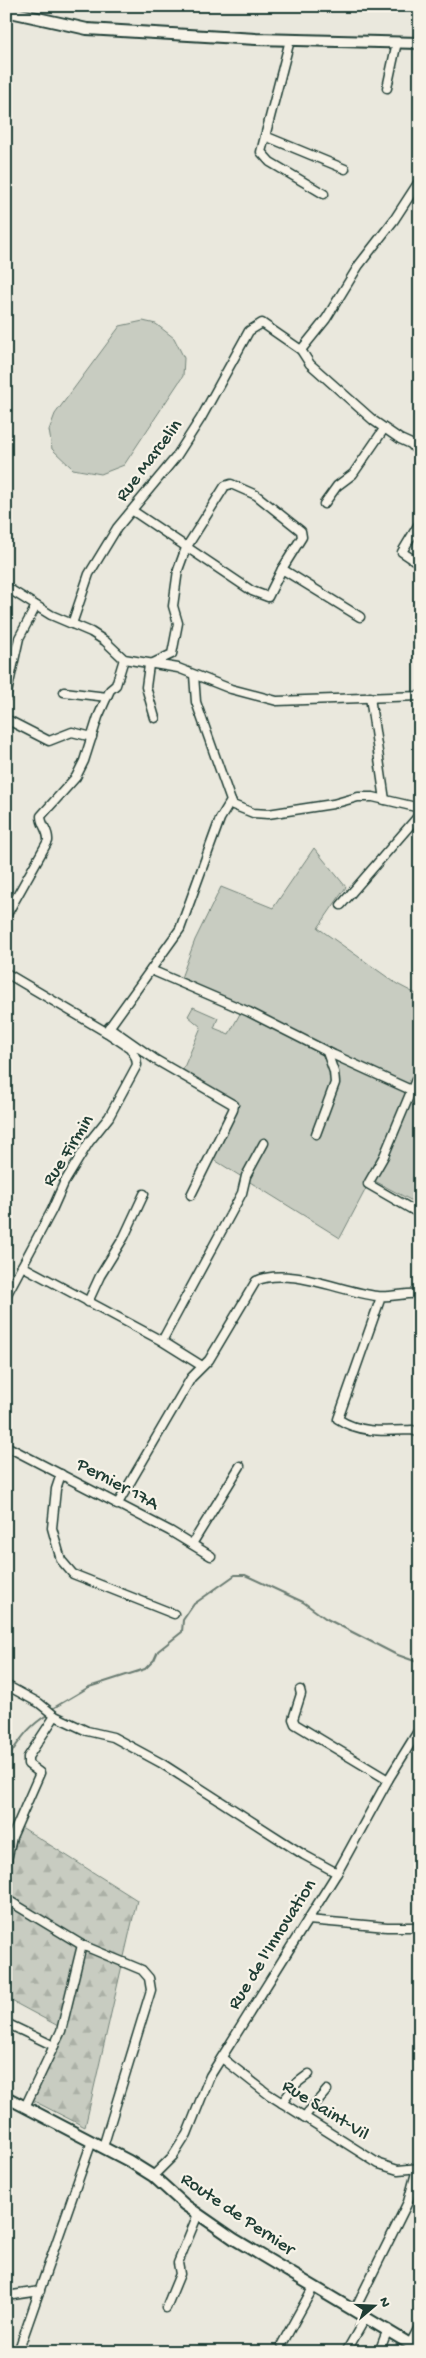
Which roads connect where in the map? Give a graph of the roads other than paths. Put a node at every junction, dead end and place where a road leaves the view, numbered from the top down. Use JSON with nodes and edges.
{"nodes":[{"id":1,"x":6,"y":11,"type":"edge"},
{"id":2,"x":290,"y":40,"type":"junction"},
{"id":3,"x":397,"y":42,"type":"junction"},
{"id":4,"x":420,"y":43,"type":"edge"},
{"id":5,"x":387,"y":88,"type":"dead end"},
{"id":6,"x":265,"y":136,"type":"junction"},
{"id":7,"x":345,"y":169,"type":"dead end"},
{"id":8,"x":420,"y":180,"type":"edge"},
{"id":9,"x":324,"y":194,"type":"dead end"},
{"id":10,"x":301,"y":350,"type":"junction"},
{"id":11,"x":384,"y":429,"type":"junction"},
{"id":12,"x":420,"y":454,"type":"edge"},
{"id":13,"x":324,"y":504,"type":"dead end"},
{"id":14,"x":133,"y":511,"type":"junction"},
{"id":15,"x":420,"y":522,"type":"edge"},
{"id":16,"x":186,"y":548,"type":"junction"},
{"id":17,"x":420,"y":564,"type":"edge"},
{"id":18,"x":282,"y":569,"type":"junction"},
{"id":19,"x":6,"y":587,"type":"edge"},
{"id":20,"x":36,"y":606,"type":"junction"},
{"id":21,"x":360,"y":617,"type":"dead end"},
{"id":22,"x":72,"y":624,"type":"junction"},
{"id":23,"x":124,"y":659,"type":"junction"},
{"id":24,"x":149,"y":665,"type":"junction"},
{"id":25,"x":194,"y":675,"type":"junction"},
{"id":26,"x":64,"y":692,"type":"dead end"},
{"id":27,"x":420,"y":696,"type":"edge"},
{"id":28,"x":6,"y":697,"type":"edge"},
{"id":29,"x":107,"y":697,"type":"junction"},
{"id":30,"x":370,"y":697,"type":"junction"},
{"id":31,"x":155,"y":718,"type":"dead end"},
{"id":32,"x":6,"y":719,"type":"edge"},
{"id":33,"x":92,"y":737,"type":"junction"},
{"id":34,"x":385,"y":800,"type":"junction"},
{"id":35,"x":231,"y":801,"type":"junction"},
{"id":36,"x":420,"y":808,"type":"edge"},
{"id":37,"x":420,"y":814,"type":"edge"},
{"id":38,"x":341,"y":905,"type":"dead end"},
{"id":39,"x":6,"y":916,"type":"edge"},
{"id":40,"x":151,"y":970,"type":"junction"},
{"id":41,"x":6,"y":973,"type":"edge"},
{"id":42,"x":108,"y":1029,"type":"junction"},
{"id":43,"x":327,"y":1052,"type":"junction"},
{"id":44,"x":420,"y":1070,"type":"edge"},
{"id":45,"x":411,"y":1090,"type":"junction"},
{"id":46,"x":316,"y":1134,"type":"dead end"},
{"id":47,"x":264,"y":1143,"type":"dead end"},
{"id":48,"x":144,"y":1194,"type":"dead end"},
{"id":49,"x":191,"y":1195,"type":"dead end"},
{"id":50,"x":420,"y":1214,"type":"edge"},
{"id":51,"x":22,"y":1266,"type":"junction"},
{"id":52,"x":420,"y":1294,"type":"edge"},
{"id":53,"x":6,"y":1296,"type":"edge"},
{"id":54,"x":380,"y":1297,"type":"junction"},
{"id":55,"x":88,"y":1302,"type":"junction"},
{"id":56,"x":162,"y":1342,"type":"junction"},
{"id":57,"x":202,"y":1366,"type":"junction"},
{"id":58,"x":420,"y":1433,"type":"edge"},
{"id":59,"x":6,"y":1446,"type":"edge"},
{"id":60,"x":240,"y":1466,"type":"dead end"},
{"id":61,"x":61,"y":1474,"type":"junction"},
{"id":62,"x":117,"y":1505,"type":"junction"},
{"id":63,"x":192,"y":1544,"type":"junction"},
{"id":64,"x":210,"y":1556,"type":"dead end"},
{"id":65,"x":174,"y":1614,"type":"dead end"},
{"id":66,"x":6,"y":1685,"type":"edge"},
{"id":67,"x":300,"y":1690,"type":"dead end"},
{"id":68,"x":55,"y":1716,"type":"junction"},
{"id":69,"x":420,"y":1728,"type":"edge"},
{"id":70,"x":388,"y":1780,"type":"junction"},
{"id":71,"x":6,"y":1865,"type":"edge"},
{"id":72,"x":337,"y":1873,"type":"junction"},
{"id":73,"x":6,"y":1899,"type":"edge"},
{"id":74,"x":308,"y":1920,"type":"junction"},
{"id":75,"x":420,"y":1927,"type":"edge"},
{"id":76,"x":82,"y":1945,"type":"junction"},
{"id":77,"x":6,"y":2023,"type":"edge"},
{"id":78,"x":54,"y":2046,"type":"junction"},
{"id":79,"x":222,"y":2058,"type":"junction"},
{"id":80,"x":309,"y":2074,"type":"dead end"},
{"id":81,"x":327,"y":2090,"type":"dead end"},
{"id":82,"x":6,"y":2097,"type":"edge"},
{"id":83,"x":282,"y":2103,"type":"junction"},
{"id":84,"x":25,"y":2107,"type":"junction"},
{"id":85,"x":304,"y":2117,"type":"junction"},
{"id":86,"x":92,"y":2141,"type":"junction"},
{"id":87,"x":103,"y":2147,"type":"junction"},
{"id":88,"x":419,"y":2169,"type":"edge"},
{"id":89,"x":153,"y":2176,"type":"junction"},
{"id":90,"x":198,"y":2214,"type":"junction"},
{"id":91,"x":314,"y":2286,"type":"junction"},
{"id":92,"x":40,"y":2291,"type":"junction"},
{"id":93,"x":6,"y":2296,"type":"edge"},
{"id":94,"x":166,"y":2308,"type":"dead end"},
{"id":95,"x":355,"y":2309,"type":"junction"},
{"id":96,"x":366,"y":2317,"type":"junction"},
{"id":97,"x":420,"y":2325,"type":"edge"},
{"id":98,"x":388,"y":2330,"type":"junction"},
{"id":99,"x":282,"y":2344,"type":"dead end"},
{"id":100,"x":410,"y":2344,"type":"junction"},
{"id":101,"x":420,"y":2350,"type":"edge"},
{"id":102,"x":18,"y":2352,"type":"edge"},
{"id":103,"x":346,"y":2352,"type":"edge"},
{"id":104,"x":379,"y":2352,"type":"edge"}],
"edges":[{"from":1,"to":2,"type":"street"},
{"from":2,"to":3,"type":"street"},
{"from":2,"to":6,"type":"street"},
{"from":3,"to":4,"type":"street"},
{"from":3,"to":5,"type":"street"},
{"from":6,"to":7,"type":"street"},
{"from":6,"to":9,"type":"street"},
{"from":8,"to":10,"type":"street"},
{"from":10,"to":11,"type":"street"},
{"from":10,"to":14,"type":"street","name":"Rue Marcelin"},
{"from":11,"to":12,"type":"street"},
{"from":11,"to":13,"type":"street"},
{"from":14,"to":16,"type":"street"},
{"from":14,"to":22,"type":"street","name":"Rue Marcelin"},
{"from":15,"to":17,"type":"street"},
{"from":16,"to":18,"type":"street"},
{"from":16,"to":18,"type":"street"},
{"from":16,"to":24,"type":"street"},
{"from":18,"to":21,"type":"street"},
{"from":19,"to":20,"type":"street"},
{"from":20,"to":22,"type":"street"},
{"from":20,"to":28,"type":"street"},
{"from":22,"to":23,"type":"street"},
{"from":23,"to":24,"type":"street"},
{"from":23,"to":29,"type":"street"},
{"from":24,"to":25,"type":"street"},
{"from":24,"to":31,"type":"street"},
{"from":25,"to":30,"type":"street"},
{"from":25,"to":35,"type":"street"},
{"from":26,"to":29,"type":"street"},
{"from":27,"to":30,"type":"street"},
{"from":29,"to":33,"type":"street"},
{"from":30,"to":34,"type":"street"},
{"from":32,"to":33,"type":"street"},
{"from":33,"to":39,"type":"street"},
{"from":34,"to":35,"type":"street"},
{"from":34,"to":36,"type":"street"},
{"from":35,"to":40,"type":"street"},
{"from":37,"to":38,"type":"street"},
{"from":40,"to":42,"type":"street"},
{"from":40,"to":43,"type":"street"},
{"from":41,"to":42,"type":"street"},
{"from":42,"to":49,"type":"street"},
{"from":42,"to":51,"type":"street","name":"Rue Firmin"},
{"from":43,"to":45,"type":"street"},
{"from":43,"to":46,"type":"street"},
{"from":44,"to":45,"type":"street"},
{"from":45,"to":50,"type":"street"},
{"from":47,"to":56,"type":"street"},
{"from":48,"to":55,"type":"street"},
{"from":51,"to":53,"type":"street","name":"Rue Firmin"},
{"from":51,"to":55,"type":"street"},
{"from":52,"to":54,"type":"street"},
{"from":54,"to":57,"type":"street"},
{"from":54,"to":58,"type":"street"},
{"from":55,"to":56,"type":"street"},
{"from":56,"to":57,"type":"street"},
{"from":57,"to":62,"type":"street"},
{"from":59,"to":61,"type":"street","name":"Pernier 17A"},
{"from":60,"to":63,"type":"street"},
{"from":61,"to":62,"type":"street","name":"Pernier 17A"},
{"from":61,"to":65,"type":"street"},
{"from":62,"to":63,"type":"street","name":"Pernier 17A"},
{"from":63,"to":64,"type":"street","name":"Pernier 17A"},
{"from":66,"to":68,"type":"street"},
{"from":67,"to":70,"type":"street"},
{"from":68,"to":71,"type":"street"},
{"from":68,"to":72,"type":"street"},
{"from":69,"to":70,"type":"street","name":"Rue de l'Innovation"},
{"from":70,"to":72,"type":"street","name":"Rue de l'Innovation"},
{"from":72,"to":74,"type":"street","name":"Rue de l'Innovation"},
{"from":73,"to":76,"type":"street"},
{"from":74,"to":75,"type":"street"},
{"from":74,"to":79,"type":"street","name":"Rue de l'Innovation"},
{"from":76,"to":78,"type":"street"},
{"from":76,"to":87,"type":"street"},
{"from":77,"to":78,"type":"street"},
{"from":78,"to":84,"type":"street"},
{"from":79,"to":83,"type":"street","name":"Rue Saint-Vil"},
{"from":79,"to":89,"type":"street","name":"Rue de l'Innovation"},
{"from":80,"to":83,"type":"street"},
{"from":81,"to":85,"type":"street"},
{"from":82,"to":84,"type":"street","name":"Route de Pernier"},
{"from":83,"to":85,"type":"street","name":"Rue Saint-Vil"},
{"from":84,"to":86,"type":"street","name":"Route de Pernier"},
{"from":85,"to":88,"type":"street","name":"Rue Saint-Vil"},
{"from":86,"to":87,"type":"street","name":"Route de Pernier"},
{"from":86,"to":92,"type":"street"},
{"from":87,"to":89,"type":"street","name":"Route de Pernier"},
{"from":88,"to":95,"type":"street"},
{"from":89,"to":90,"type":"street","name":"Route de Pernier"},
{"from":90,"to":91,"type":"street","name":"Route de Pernier"},
{"from":90,"to":94,"type":"street"},
{"from":91,"to":95,"type":"street","name":"Route de Pernier"},
{"from":91,"to":99,"type":"street"},
{"from":92,"to":93,"type":"street"},
{"from":92,"to":102,"type":"street"},
{"from":95,"to":96,"type":"street","name":"Route de Pernier"},
{"from":96,"to":98,"type":"street","name":"Route de Pernier"},
{"from":96,"to":103,"type":"street"},
{"from":97,"to":100,"type":"street"},
{"from":98,"to":100,"type":"street","name":"Route de Pernier"},
{"from":98,"to":104,"type":"street"},
{"from":100,"to":101,"type":"street","name":"Route de Pernier"}]}
